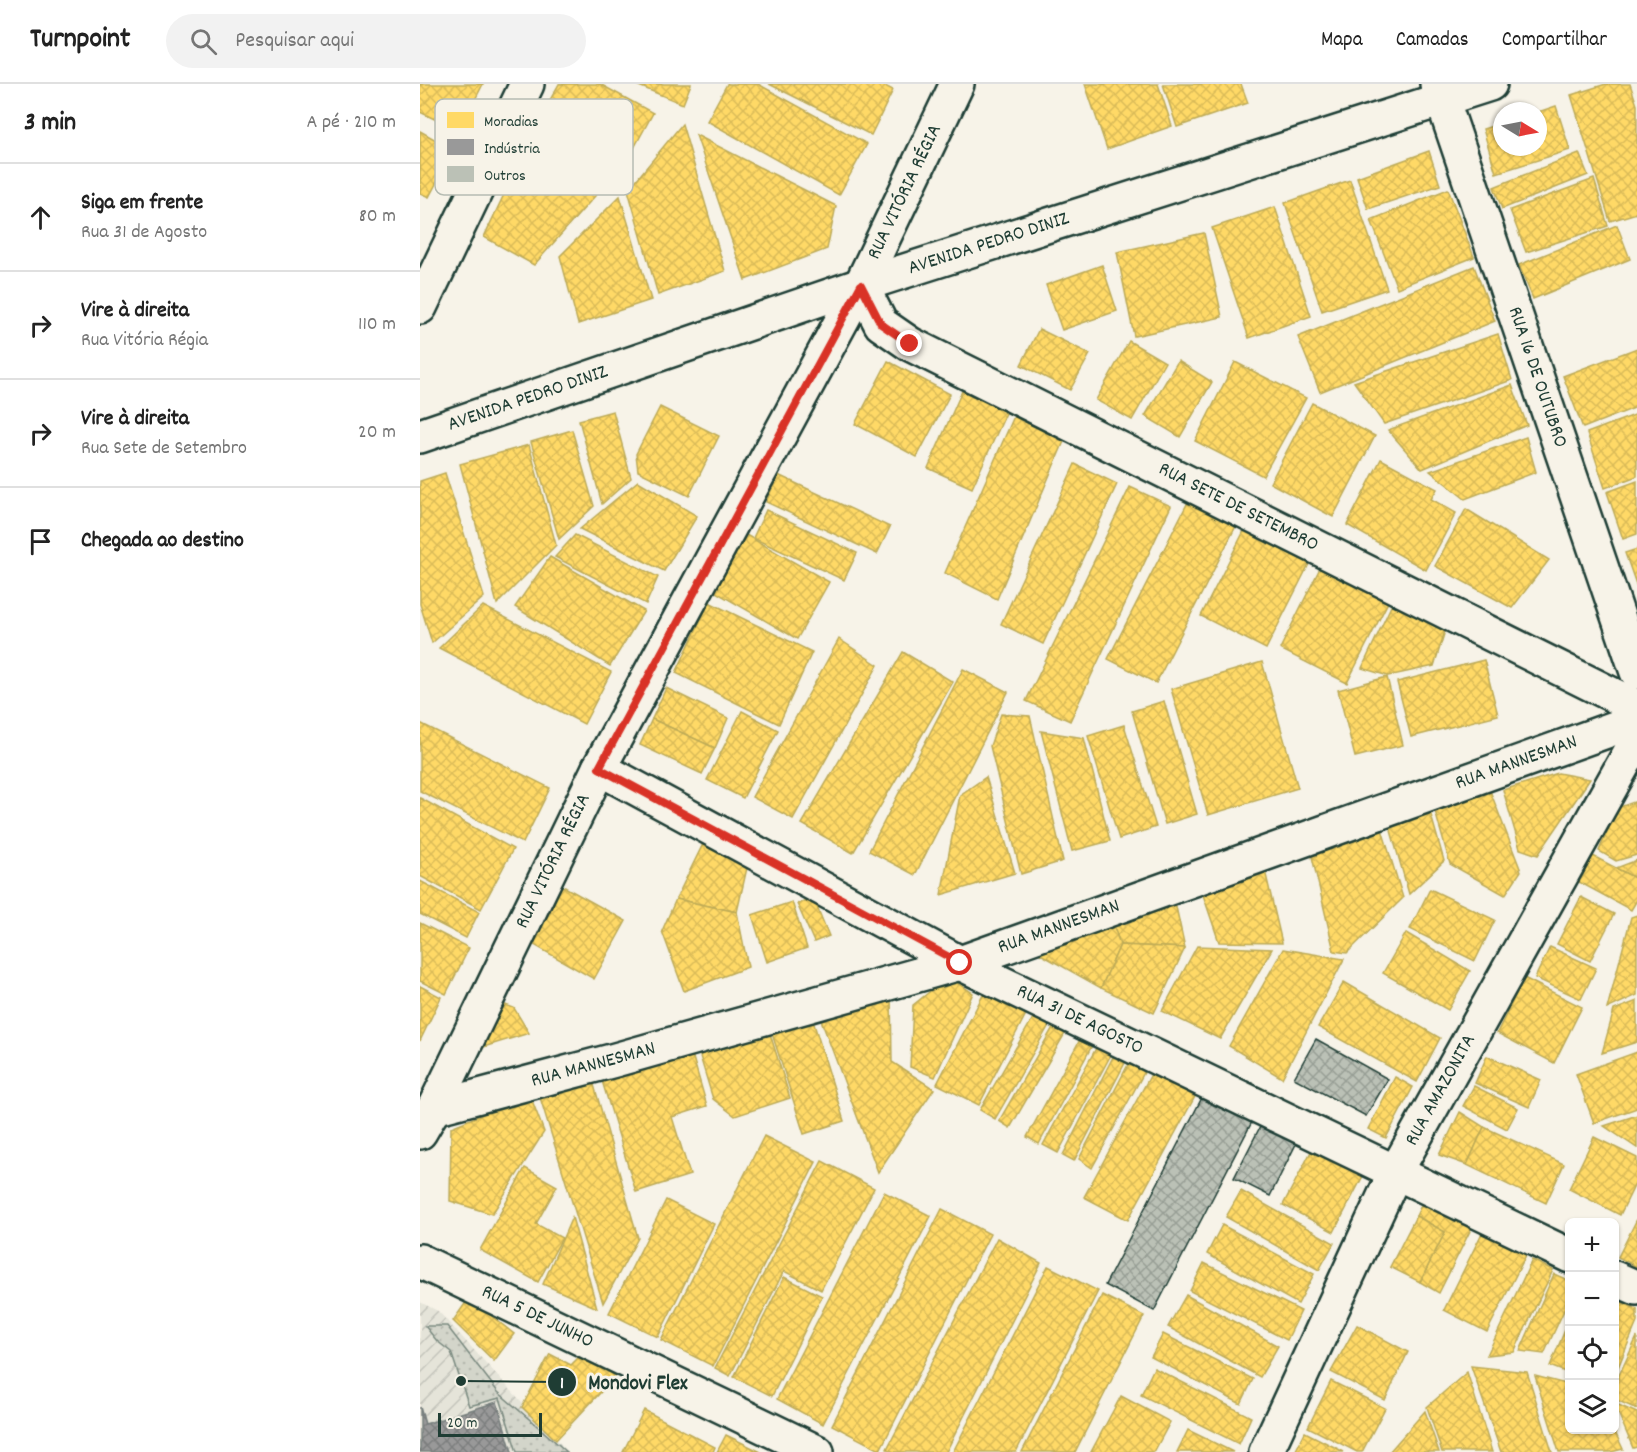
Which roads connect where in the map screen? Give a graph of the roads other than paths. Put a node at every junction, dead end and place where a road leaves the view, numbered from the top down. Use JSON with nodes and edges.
{"nodes":[{"id":1,"x":527,"y":84,"type":"edge"},
{"id":2,"x":957,"y":84,"type":"edge"},
{"id":3,"x":1490,"y":84,"type":"edge"},
{"id":4,"x":1440,"y":92,"type":"edge"},
{"id":5,"x":520,"y":99,"type":"edge"},
{"id":6,"x":474,"y":195,"type":"edge"},
{"id":7,"x":861,"y":285,"type":"junction"},
{"id":8,"x":420,"y":308,"type":"edge"},
{"id":9,"x":420,"y":436,"type":"edge"},
{"id":10,"x":1637,"y":672,"type":"edge"},
{"id":11,"x":1637,"y":707,"type":"edge"},
{"id":12,"x":1637,"y":720,"type":"edge"},
{"id":13,"x":1637,"y":740,"type":"edge"},
{"id":14,"x":599,"y":768,"type":"junction"},
{"id":15,"x":960,"y":963,"type":"junction"},
{"id":16,"x":427,"y":1120,"type":"edge"},
{"id":17,"x":1395,"y":1173,"type":"junction"},
{"id":18,"x":1565,"y":1254,"type":"edge"},
{"id":19,"x":420,"y":1261,"type":"edge"},
{"id":20,"x":1619,"y":1280,"type":"edge"},
{"id":21,"x":1637,"y":1288,"type":"edge"},
{"id":22,"x":818,"y":1452,"type":"edge"},
{"id":23,"x":1266,"y":1452,"type":"edge"}],
"edges":[{"from":1,"to":5,"type":"street"},
{"from":2,"to":7,"type":"street","name":"RUA VITÓRIA RÉGIA"},
{"from":3,"to":4,"type":"street","name":"AVENIDA PEDRO DINIZ"},
{"from":4,"to":7,"type":"street","name":"AVENIDA PEDRO DINIZ"},
{"from":4,"to":10,"type":"street","name":"RUA 16 DE OUTUBRO"},
{"from":6,"to":8,"type":"street"},
{"from":7,"to":9,"type":"street","name":"AVENIDA PEDRO DINIZ"},
{"from":7,"to":11,"type":"street","name":"RUA SETE DE SETEMBRO"},
{"from":7,"to":14,"type":"street","name":"RUA VITÓRIA RÉGIA"},
{"from":12,"to":15,"type":"street","name":"RUA MANNESMAN"},
{"from":13,"to":17,"type":"street","name":"RUA AMAZONITA"},
{"from":14,"to":15,"type":"street","name":"RUA 31 DE AGOSTO"},
{"from":14,"to":16,"type":"street","name":"RUA VITÓRIA RÉGIA"},
{"from":15,"to":16,"type":"street","name":"RUA MANNESMAN"},
{"from":15,"to":17,"type":"street","name":"RUA 31 DE AGOSTO"},
{"from":17,"to":18,"type":"street","name":"RUA 31 DE AGOSTO"},
{"from":17,"to":23,"type":"street","name":"RUA AMAZONITA"},
{"from":19,"to":22,"type":"street","name":"RUA 5 DE JUNHO"},
{"from":20,"to":21,"type":"street"}]}
